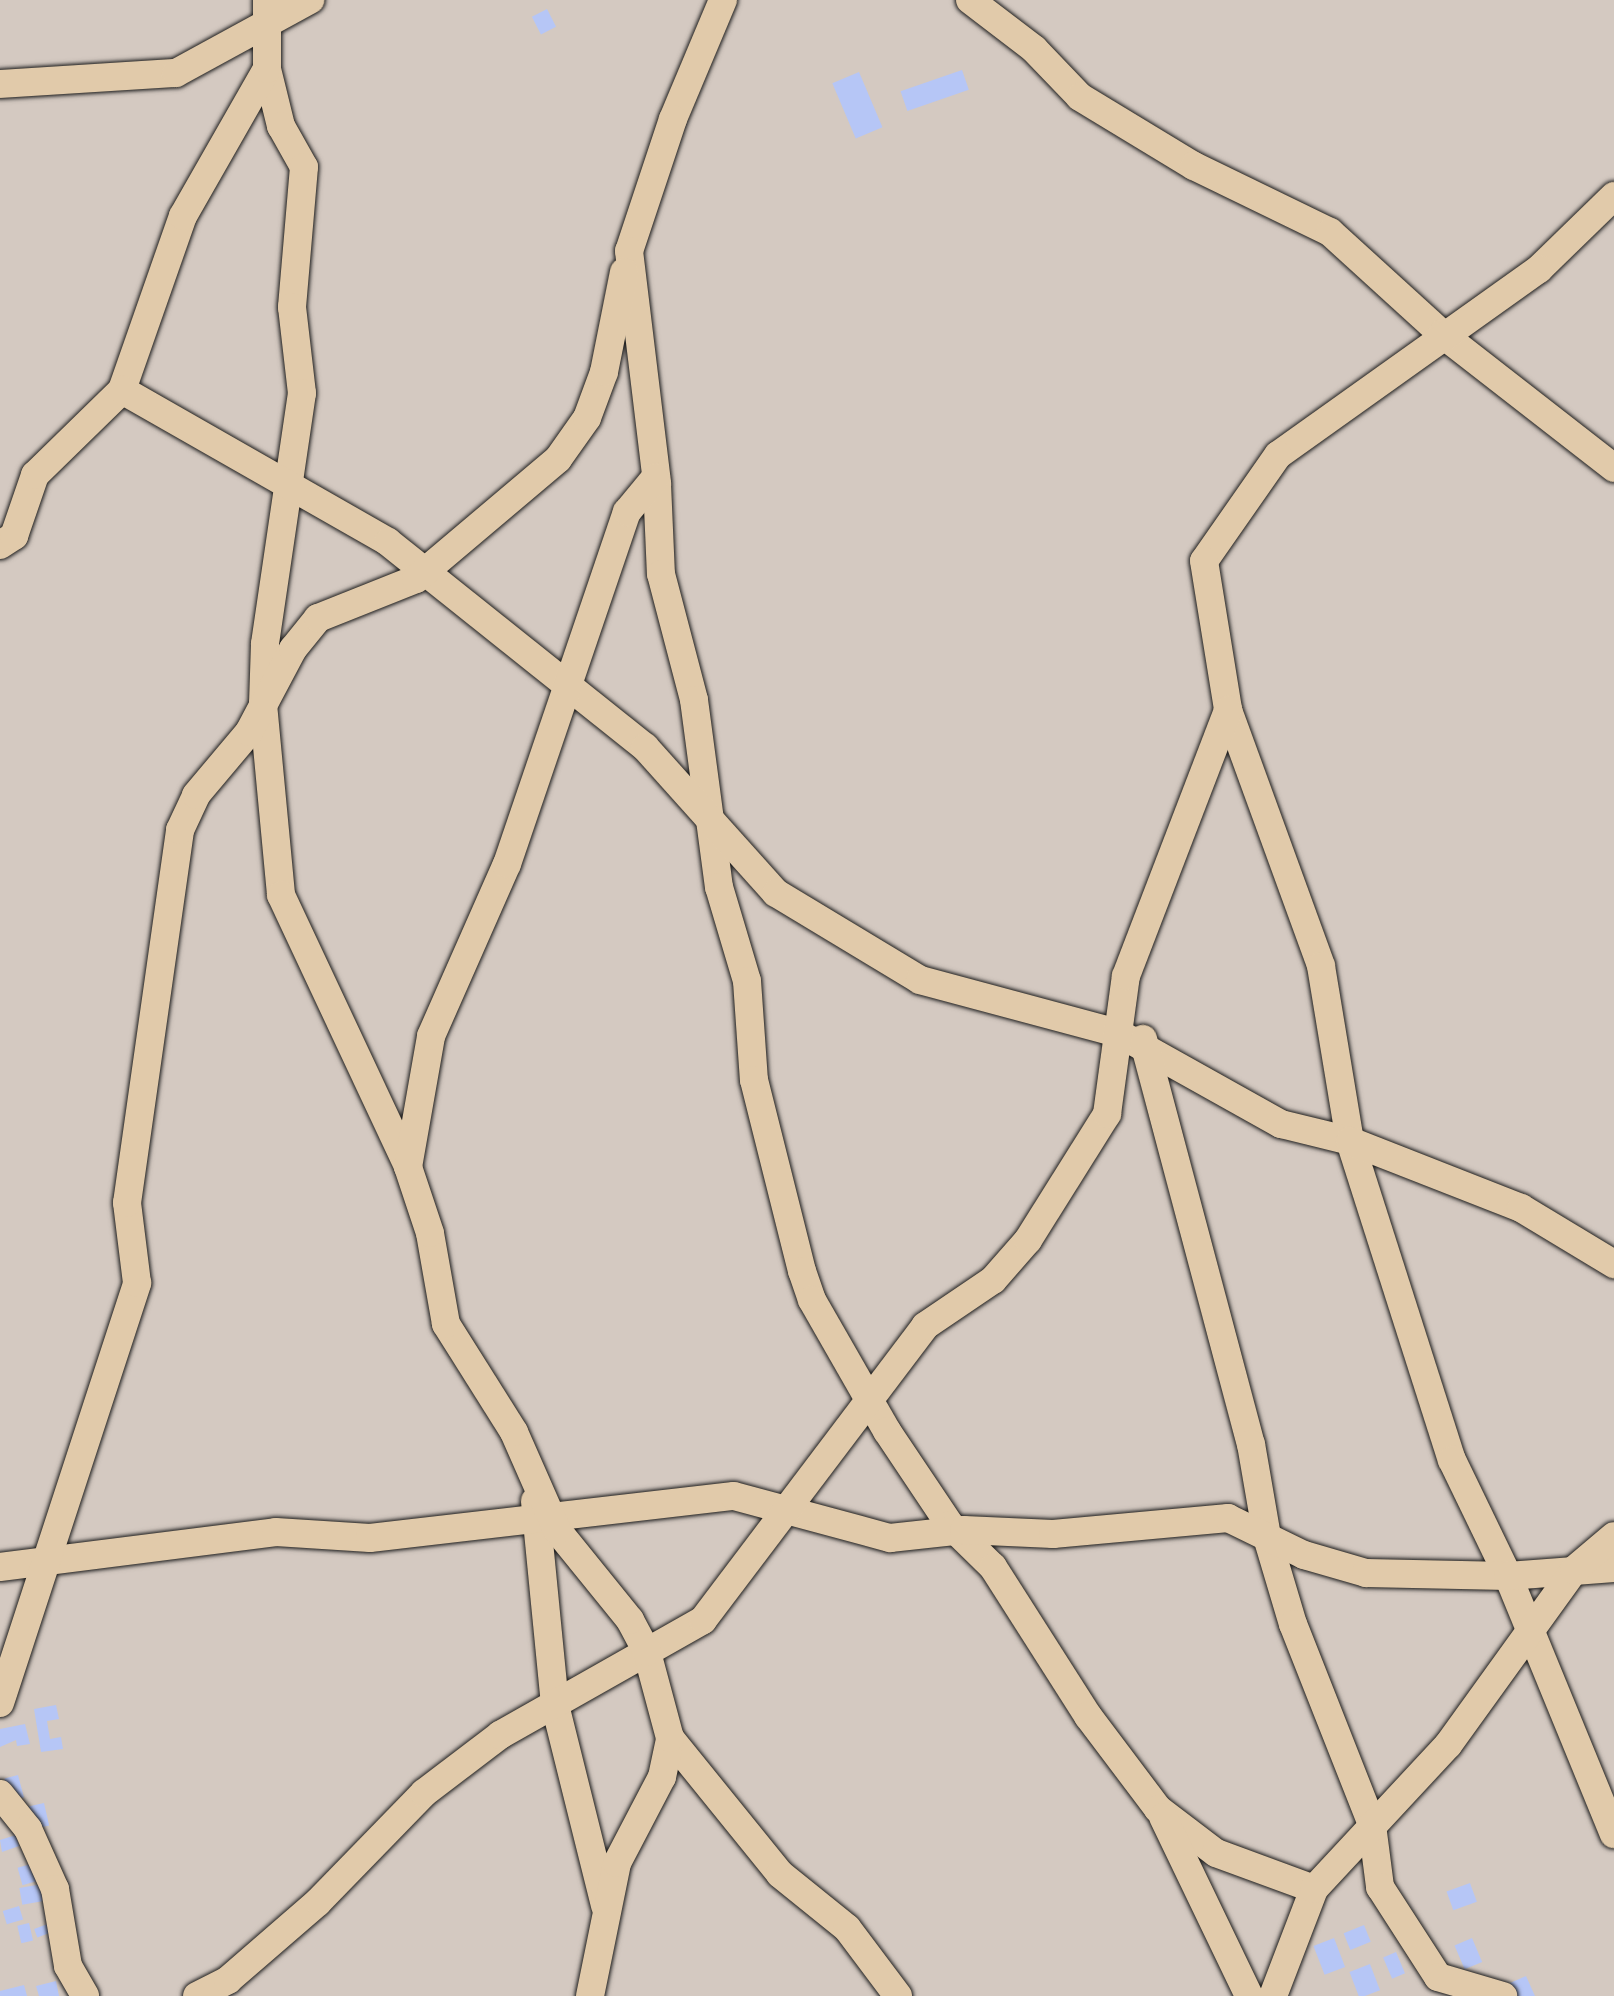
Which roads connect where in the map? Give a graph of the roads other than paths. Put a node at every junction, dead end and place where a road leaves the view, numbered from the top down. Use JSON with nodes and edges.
{"nodes":[{"id":1,"x":310,"y":0,"type":"edge"},
{"id":2,"x":723,"y":0,"type":"edge"},
{"id":3,"x":970,"y":0,"type":"edge"},
{"id":4,"x":266,"y":11,"type":"edge"},
{"id":5,"x":268,"y":69,"type":"junction"},
{"id":6,"x":0,"y":84,"type":"edge"},
{"id":7,"x":1614,"y":196,"type":"edge"},
{"id":8,"x":628,"y":251,"type":"junction"},
{"id":9,"x":1442,"y":334,"type":"junction"},
{"id":10,"x":122,"y":390,"type":"junction"},
{"id":11,"x":1614,"y":468,"type":"edge"},
{"id":12,"x":656,"y":477,"type":"junction"},
{"id":13,"x":291,"y":485,"type":"junction"},
{"id":14,"x":0,"y":546,"type":"edge"},
{"id":15,"x":425,"y":572,"type":"junction"},
{"id":16,"x":570,"y":687,"type":"junction"},
{"id":17,"x":262,"y":704,"type":"junction"},
{"id":18,"x":1228,"y":710,"type":"junction"},
{"id":19,"x":706,"y":815,"type":"junction"},
{"id":20,"x":1126,"y":976,"type":"junction"},
{"id":21,"x":1118,"y":1033,"type":"junction"},
{"id":22,"x":1146,"y":1050,"type":"junction"},
{"id":23,"x":1350,"y":1142,"type":"junction"},
{"id":24,"x":408,"y":1168,"type":"junction"},
{"id":25,"x":1614,"y":1264,"type":"edge"},
{"id":26,"x":871,"y":1402,"type":"junction"},
{"id":27,"x":789,"y":1507,"type":"junction"},
{"id":28,"x":542,"y":1517,"type":"junction"},
{"id":29,"x":955,"y":1531,"type":"junction"},
{"id":30,"x":1614,"y":1536,"type":"edge"},
{"id":31,"x":1267,"y":1537,"type":"junction"},
{"id":32,"x":49,"y":1561,"type":"junction"},
{"id":33,"x":0,"y":1567,"type":"edge"},
{"id":34,"x":1614,"y":1568,"type":"edge"},
{"id":35,"x":1574,"y":1570,"type":"junction"},
{"id":36,"x":1508,"y":1576,"type":"junction"},
{"id":37,"x":1531,"y":1629,"type":"junction"},
{"id":38,"x":647,"y":1652,"type":"junction"},
{"id":39,"x":0,"y":1703,"type":"edge"},
{"id":40,"x":555,"y":1705,"type":"junction"},
{"id":41,"x":670,"y":1738,"type":"junction"},
{"id":42,"x":0,"y":1794,"type":"edge"},
{"id":43,"x":1158,"y":1808,"type":"junction"},
{"id":44,"x":1372,"y":1825,"type":"junction"},
{"id":45,"x":1614,"y":1834,"type":"edge"},
{"id":46,"x":1314,"y":1890,"type":"junction"},
{"id":47,"x":606,"y":1907,"type":"junction"},
{"id":48,"x":85,"y":1996,"type":"edge"},
{"id":49,"x":197,"y":1996,"type":"edge"},
{"id":50,"x":590,"y":1996,"type":"edge"},
{"id":51,"x":898,"y":1996,"type":"edge"},
{"id":52,"x":1249,"y":1996,"type":"edge"},
{"id":53,"x":1274,"y":1996,"type":"edge"},
{"id":54,"x":1502,"y":1996,"type":"edge"}],
"edges":[{"from":1,"to":4,"type":"street"},
{"from":2,"to":8,"type":"street"},
{"from":3,"to":9,"type":"street"},
{"from":4,"to":5,"type":"street"},
{"from":4,"to":6,"type":"street"},
{"from":5,"to":10,"type":"street"},
{"from":5,"to":13,"type":"street"},
{"from":7,"to":9,"type":"street"},
{"from":8,"to":12,"type":"street"},
{"from":8,"to":15,"type":"street"},
{"from":9,"to":11,"type":"street"},
{"from":9,"to":18,"type":"street"},
{"from":10,"to":13,"type":"street"},
{"from":10,"to":14,"type":"street"},
{"from":12,"to":16,"type":"street"},
{"from":12,"to":19,"type":"street"},
{"from":13,"to":15,"type":"street"},
{"from":13,"to":17,"type":"street"},
{"from":15,"to":16,"type":"street"},
{"from":15,"to":17,"type":"street"},
{"from":16,"to":19,"type":"street"},
{"from":16,"to":24,"type":"street"},
{"from":17,"to":24,"type":"street"},
{"from":17,"to":32,"type":"street"},
{"from":18,"to":20,"type":"street"},
{"from":18,"to":23,"type":"street"},
{"from":19,"to":21,"type":"street"},
{"from":19,"to":26,"type":"street"},
{"from":20,"to":21,"type":"street"},
{"from":20,"to":22,"type":"street"},
{"from":21,"to":22,"type":"street"},
{"from":21,"to":26,"type":"street"},
{"from":22,"to":23,"type":"street"},
{"from":22,"to":31,"type":"street"},
{"from":23,"to":25,"type":"street"},
{"from":23,"to":36,"type":"street"},
{"from":24,"to":28,"type":"street"},
{"from":26,"to":27,"type":"street"},
{"from":26,"to":29,"type":"street"},
{"from":27,"to":28,"type":"street"},
{"from":27,"to":29,"type":"street"},
{"from":27,"to":38,"type":"street"},
{"from":28,"to":32,"type":"street"},
{"from":28,"to":38,"type":"street"},
{"from":28,"to":40,"type":"street"},
{"from":29,"to":31,"type":"street"},
{"from":29,"to":43,"type":"street"},
{"from":30,"to":35,"type":"street"},
{"from":31,"to":36,"type":"street"},
{"from":31,"to":44,"type":"street"},
{"from":32,"to":33,"type":"street"},
{"from":32,"to":39,"type":"street"},
{"from":34,"to":35,"type":"street"},
{"from":35,"to":36,"type":"street"},
{"from":35,"to":37,"type":"street"},
{"from":36,"to":37,"type":"street"},
{"from":37,"to":44,"type":"street"},
{"from":37,"to":45,"type":"street"},
{"from":38,"to":40,"type":"street"},
{"from":38,"to":41,"type":"street"},
{"from":40,"to":47,"type":"street"},
{"from":40,"to":49,"type":"street"},
{"from":41,"to":47,"type":"street"},
{"from":41,"to":51,"type":"street"},
{"from":42,"to":48,"type":"street"},
{"from":43,"to":46,"type":"street"},
{"from":43,"to":52,"type":"street"},
{"from":44,"to":46,"type":"street"},
{"from":44,"to":54,"type":"street"},
{"from":46,"to":53,"type":"street"},
{"from":47,"to":50,"type":"street"}]}
